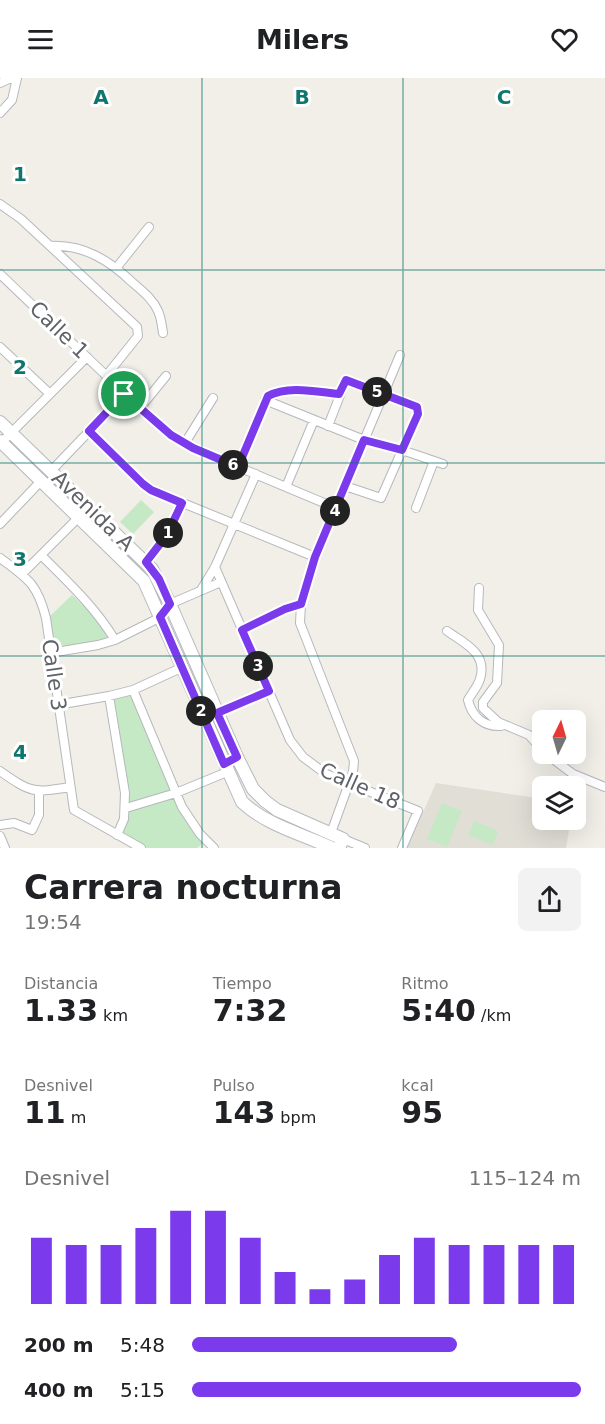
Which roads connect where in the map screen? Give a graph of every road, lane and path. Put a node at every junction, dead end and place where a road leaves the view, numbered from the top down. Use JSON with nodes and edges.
{"nodes":[{"id":1,"x":11,"y":78,"type":"edge"},
{"id":2,"x":16,"y":78,"type":"edge"},
{"id":3,"x":0,"y":83,"type":"edge"},
{"id":4,"x":0,"y":113,"type":"edge"},
{"id":5,"x":0,"y":204,"type":"edge"},
{"id":6,"x":149,"y":227,"type":"dead end"},
{"id":7,"x":50,"y":246,"type":"junction"},
{"id":8,"x":117,"y":267,"type":"junction"},
{"id":9,"x":0,"y":274,"type":"edge"},
{"id":10,"x":163,"y":333,"type":"dead end"},
{"id":11,"x":0,"y":347,"type":"edge"},
{"id":12,"x":400,"y":354,"type":"dead end"},
{"id":13,"x":87,"y":357,"type":"junction"},
{"id":14,"x":106,"y":376,"type":"junction"},
{"id":15,"x":166,"y":376,"type":"dead end"},
{"id":16,"x":50,"y":394,"type":"junction"},
{"id":17,"x":124,"y":394,"type":"junction"},
{"id":18,"x":339,"y":394,"type":"junction"},
{"id":19,"x":384,"y":395,"type":"junction"},
{"id":20,"x":213,"y":398,"type":"dead end"},
{"id":21,"x":265,"y":400,"type":"junction"},
{"id":22,"x":140,"y":408,"type":"junction"},
{"id":23,"x":314,"y":420,"type":"junction"},
{"id":24,"x":0,"y":422,"type":"edge"},
{"id":25,"x":328,"y":426,"type":"junction"},
{"id":26,"x":89,"y":431,"type":"junction"},
{"id":27,"x":12,"y":433,"type":"junction"},
{"id":28,"x":364,"y":440,"type":"junction"},
{"id":29,"x":0,"y":442,"type":"edge"},
{"id":30,"x":185,"y":443,"type":"junction"},
{"id":31,"x":402,"y":450,"type":"junction"},
{"id":32,"x":434,"y":461,"type":"junction"},
{"id":33,"x":443,"y":464,"type":"dead end"},
{"id":34,"x":238,"y":467,"type":"junction"},
{"id":35,"x":51,"y":471,"type":"junction"},
{"id":36,"x":256,"y":474,"type":"junction"},
{"id":37,"x":41,"y":481,"type":"junction"},
{"id":38,"x":345,"y":486,"type":"junction"},
{"id":39,"x":286,"y":487,"type":"junction"},
{"id":40,"x":182,"y":503,"type":"junction"},
{"id":41,"x":336,"y":508,"type":"junction"},
{"id":42,"x":416,"y":508,"type":"dead end"},
{"id":43,"x":79,"y":517,"type":"junction"},
{"id":44,"x":0,"y":524,"type":"edge"},
{"id":45,"x":235,"y":524,"type":"junction"},
{"id":46,"x":41,"y":555,"type":"junction"},
{"id":47,"x":315,"y":557,"type":"junction"},
{"id":48,"x":0,"y":558,"type":"edge"},
{"id":49,"x":146,"y":562,"type":"junction"},
{"id":50,"x":215,"y":567,"type":"junction"},
{"id":51,"x":22,"y":574,"type":"junction"},
{"id":52,"x":221,"y":582,"type":"junction"},
{"id":53,"x":479,"y":588,"type":"dead end"},
{"id":54,"x":200,"y":591,"type":"junction"},
{"id":55,"x":170,"y":604,"type":"junction"},
{"id":56,"x":301,"y":604,"type":"junction"},
{"id":57,"x":160,"y":617,"type":"junction"},
{"id":58,"x":242,"y":630,"type":"junction"},
{"id":59,"x":447,"y":631,"type":"dead end"},
{"id":60,"x":115,"y":640,"type":"junction"},
{"id":61,"x":50,"y":653,"type":"junction"},
{"id":62,"x":183,"y":667,"type":"junction"},
{"id":63,"x":133,"y":690,"type":"junction"},
{"id":64,"x":269,"y":691,"type":"junction"},
{"id":65,"x":109,"y":696,"type":"junction"},
{"id":66,"x":57,"y":705,"type":"junction"},
{"id":67,"x":217,"y":713,"type":"junction"},
{"id":68,"x":508,"y":726,"type":"junction"},
{"id":69,"x":532,"y":738,"type":"edge"},
{"id":70,"x":237,"y":757,"type":"junction"},
{"id":71,"x":560,"y":764,"type":"edge"},
{"id":72,"x":225,"y":768,"type":"junction"},
{"id":73,"x":0,"y":771,"type":"edge"},
{"id":74,"x":350,"y":783,"type":"junction"},
{"id":75,"x":70,"y":787,"type":"junction"},
{"id":76,"x":605,"y":787,"type":"edge"},
{"id":77,"x":39,"y":792,"type":"junction"},
{"id":78,"x":176,"y":793,"type":"junction"},
{"id":79,"x":126,"y":808,"type":"junction"},
{"id":80,"x":0,"y":825,"type":"edge"},
{"id":81,"x":117,"y":835,"type":"junction"},
{"id":82,"x":0,"y":836,"type":"edge"},
{"id":83,"x":341,"y":843,"type":"edge"},
{"id":84,"x":328,"y":844,"type":"edge"},
{"id":85,"x":208,"y":846,"type":"edge"},
{"id":86,"x":5,"y":848,"type":"edge"},
{"id":87,"x":141,"y":848,"type":"edge"},
{"id":88,"x":365,"y":848,"type":"edge"},
{"id":89,"x":402,"y":848,"type":"edge"}],
"edges":[{"from":1,"to":3,"type":"street"},
{"from":2,"to":4,"type":"street"},
{"from":5,"to":7,"type":"street"},
{"from":6,"to":8,"type":"street"},
{"from":7,"to":8,"type":"street"},
{"from":7,"to":14,"type":"street"},
{"from":8,"to":10,"type":"street"},
{"from":9,"to":13,"type":"street","name":"Calle 1"},
{"from":11,"to":16,"type":"street"},
{"from":12,"to":19,"type":"street"},
{"from":13,"to":14,"type":"street","name":"Calle 1"},
{"from":13,"to":16,"type":"street"},
{"from":14,"to":17,"type":"street","name":"Calle 1"},
{"from":15,"to":22,"type":"street"},
{"from":16,"to":27,"type":"street"},
{"from":17,"to":22,"type":"street","name":"Calle 1"},
{"from":17,"to":26,"type":"street"},
{"from":18,"to":19,"type":"street"},
{"from":18,"to":21,"type":"street"},
{"from":18,"to":25,"type":"street"},
{"from":19,"to":28,"type":"street"},
{"from":19,"to":31,"type":"street"},
{"from":20,"to":30,"type":"street"},
{"from":21,"to":23,"type":"street"},
{"from":21,"to":34,"type":"street"},
{"from":22,"to":30,"type":"street","name":"Calle 1"},
{"from":23,"to":25,"type":"street"},
{"from":23,"to":39,"type":"street"},
{"from":24,"to":27,"type":"main road","name":"Avenida A"},
{"from":25,"to":28,"type":"street"},
{"from":26,"to":35,"type":"street"},
{"from":26,"to":40,"type":"street"},
{"from":27,"to":29,"type":"street"},
{"from":27,"to":35,"type":"main road","name":"Avenida A"},
{"from":28,"to":31,"type":"street"},
{"from":28,"to":38,"type":"street"},
{"from":29,"to":37,"type":"main road","name":"Avenida A"},
{"from":30,"to":34,"type":"street","name":"Calle 1"},
{"from":31,"to":32,"type":"street"},
{"from":31,"to":38,"type":"street"},
{"from":32,"to":33,"type":"street"},
{"from":32,"to":42,"type":"street"},
{"from":34,"to":36,"type":"street","name":"Calle 1"},
{"from":35,"to":49,"type":"main road","name":"Avenida A"},
{"from":36,"to":39,"type":"street","name":"Calle 1"},
{"from":36,"to":45,"type":"street"},
{"from":37,"to":43,"type":"main road","name":"Avenida A"},
{"from":37,"to":44,"type":"street"},
{"from":38,"to":41,"type":"street"},
{"from":39,"to":41,"type":"street","name":"Calle 1"},
{"from":40,"to":45,"type":"street"},
{"from":40,"to":49,"type":"street"},
{"from":41,"to":47,"type":"street"},
{"from":43,"to":46,"type":"street"},
{"from":43,"to":57,"type":"main road","name":"Avenida A"},
{"from":45,"to":47,"type":"street"},
{"from":45,"to":50,"type":"street"},
{"from":46,"to":51,"type":"street"},
{"from":46,"to":60,"type":"street"},
{"from":47,"to":56,"type":"street"},
{"from":48,"to":51,"type":"street","name":"Calle 3"},
{"from":49,"to":55,"type":"main road","name":"Avenida A"},
{"from":50,"to":52,"type":"street","name":"Calle 18"},
{"from":50,"to":54,"type":"street"},
{"from":51,"to":61,"type":"street","name":"Calle 3"},
{"from":52,"to":54,"type":"street"},
{"from":52,"to":58,"type":"street","name":"Calle 18"},
{"from":53,"to":68,"type":"street"},
{"from":54,"to":55,"type":"street"},
{"from":55,"to":57,"type":"street"},
{"from":55,"to":67,"type":"main road","name":"Avenida A"},
{"from":56,"to":58,"type":"street"},
{"from":56,"to":74,"type":"street"},
{"from":57,"to":60,"type":"street"},
{"from":57,"to":62,"type":"main road","name":"Avenida A"},
{"from":58,"to":64,"type":"street","name":"Calle 18"},
{"from":59,"to":68,"type":"street"},
{"from":60,"to":61,"type":"street"},
{"from":61,"to":66,"type":"street","name":"Calle 3"},
{"from":62,"to":63,"type":"street"},
{"from":62,"to":72,"type":"main road","name":"Avenida A"},
{"from":63,"to":65,"type":"street"},
{"from":63,"to":78,"type":"street"},
{"from":64,"to":67,"type":"street"},
{"from":64,"to":74,"type":"street","name":"Calle 18"},
{"from":65,"to":66,"type":"street"},
{"from":65,"to":79,"type":"street"},
{"from":66,"to":75,"type":"street","name":"Calle 3"},
{"from":67,"to":70,"type":"main road","name":"Avenida A"},
{"from":68,"to":69,"type":"street"},
{"from":70,"to":72,"type":"main road"},
{"from":70,"to":84,"type":"main road","name":"Avenida A"},
{"from":71,"to":76,"type":"street"},
{"from":72,"to":78,"type":"street"},
{"from":72,"to":84,"type":"main road","name":"Avenida A"},
{"from":73,"to":77,"type":"street"},
{"from":74,"to":84,"type":"street"},
{"from":74,"to":89,"type":"street","name":"Calle 18"},
{"from":75,"to":77,"type":"street"},
{"from":75,"to":81,"type":"street","name":"Calle 3"},
{"from":77,"to":80,"type":"street"},
{"from":78,"to":79,"type":"street"},
{"from":78,"to":85,"type":"street"},
{"from":79,"to":81,"type":"street"},
{"from":81,"to":87,"type":"street"},
{"from":82,"to":86,"type":"street"},
{"from":83,"to":84,"type":"main road","name":"Avenida A"},
{"from":83,"to":88,"type":"street","name":"Avenida A"}]}
